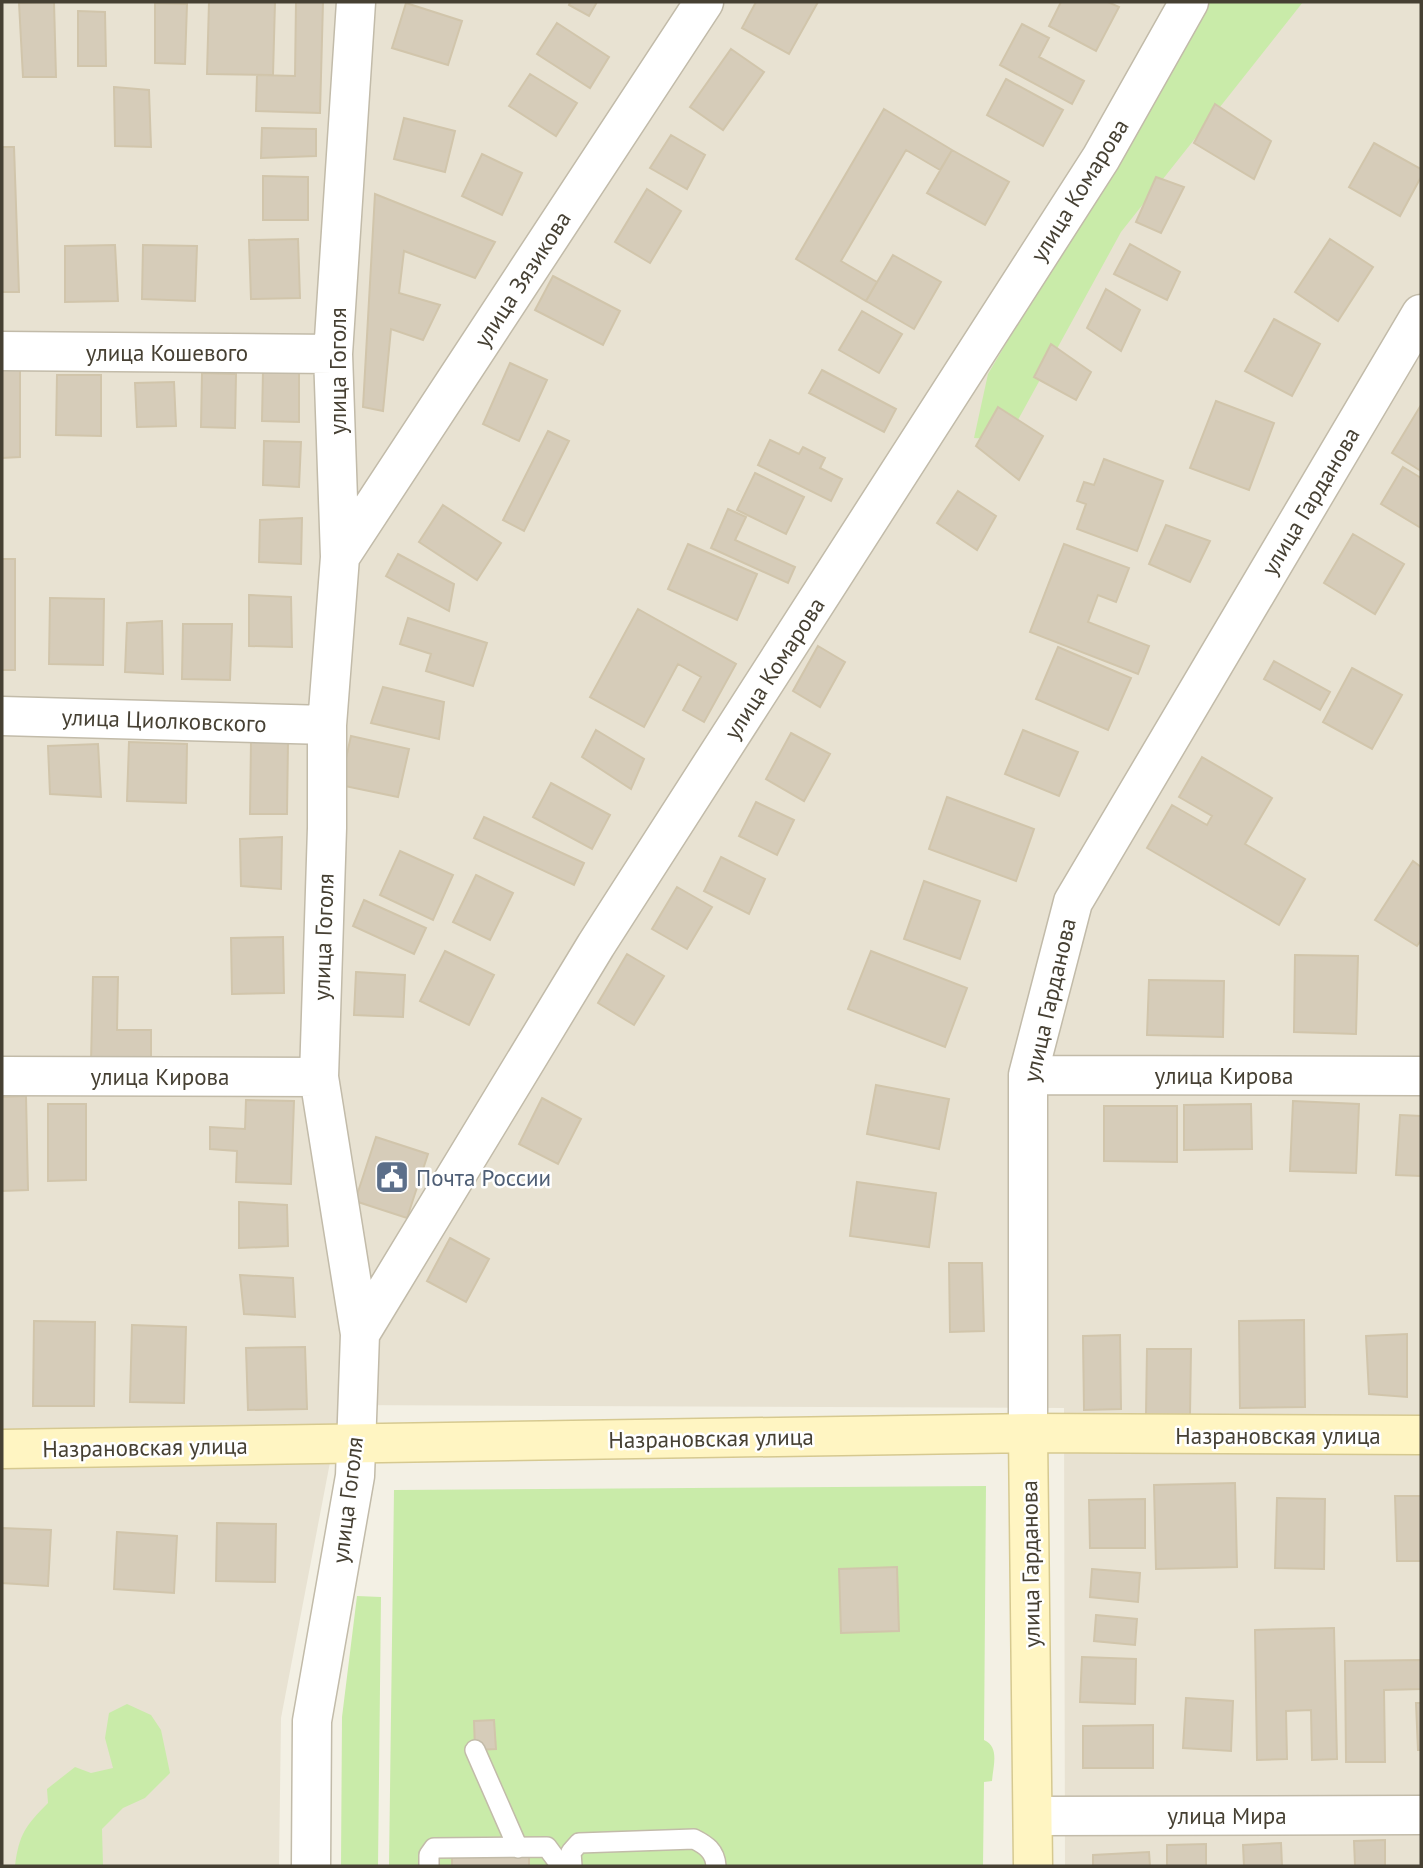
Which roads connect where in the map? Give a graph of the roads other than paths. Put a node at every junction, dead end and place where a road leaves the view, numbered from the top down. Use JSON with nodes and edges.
{"nodes":[{"id":1,"x":356,"y":2,"type":"edge"},
{"id":2,"x":704,"y":2,"type":"edge"},
{"id":3,"x":1189,"y":2,"type":"edge"},
{"id":4,"x":1421,"y":314,"type":"edge"},
{"id":5,"x":2,"y":351,"type":"edge"},
{"id":6,"x":333,"y":354,"type":"junction"},
{"id":7,"x":340,"y":557,"type":"junction"},
{"id":8,"x":2,"y":716,"type":"edge"},
{"id":9,"x":327,"y":724,"type":"junction"},
{"id":10,"x":1417,"y":1068,"type":"edge"},
{"id":11,"x":1028,"y":1075,"type":"junction"},
{"id":12,"x":2,"y":1076,"type":"edge"},
{"id":13,"x":319,"y":1077,"type":"junction"},
{"id":14,"x":360,"y":1334,"type":"junction"},
{"id":15,"x":1028,"y":1433,"type":"junction"},
{"id":16,"x":1421,"y":1435,"type":"edge"},
{"id":17,"x":356,"y":1444,"type":"junction"},
{"id":18,"x":2,"y":1449,"type":"edge"},
{"id":19,"x":475,"y":1750,"type":"dead end"},
{"id":20,"x":1033,"y":1815,"type":"junction"},
{"id":21,"x":1421,"y":1815,"type":"edge"},
{"id":22,"x":518,"y":1847,"type":"junction"},
{"id":23,"x":311,"y":1866,"type":"edge"},
{"id":24,"x":429,"y":1866,"type":"edge"},
{"id":25,"x":561,"y":1866,"type":"edge"},
{"id":26,"x":572,"y":1866,"type":"edge"},
{"id":27,"x":716,"y":1866,"type":"edge"},
{"id":28,"x":1033,"y":1866,"type":"edge"}],
"edges":[{"from":1,"to":6,"type":"street","name":"улица Гоголя"},
{"from":2,"to":7,"type":"street","name":"улица Зязикова"},
{"from":3,"to":14,"type":"street","name":"улица Комарова"},
{"from":4,"to":11,"type":"street","name":"улица Гарданова"},
{"from":5,"to":6,"type":"street","name":"улица Кошевого"},
{"from":6,"to":7,"type":"street","name":"улица Гоголя"},
{"from":7,"to":9,"type":"street","name":"улица Гоголя"},
{"from":8,"to":9,"type":"street","name":"улица Циолковского"},
{"from":9,"to":13,"type":"street","name":"улица Гоголя"},
{"from":10,"to":11,"type":"street","name":"улица Кирова"},
{"from":11,"to":15,"type":"street","name":"улица Гарданова"},
{"from":12,"to":13,"type":"street","name":"улица Кирова"},
{"from":13,"to":14,"type":"street","name":"улица Гоголя"},
{"from":14,"to":17,"type":"street","name":"улица Гоголя"},
{"from":15,"to":16,"type":"street","name":"Назрановская улица"},
{"from":15,"to":17,"type":"street","name":"Назрановская улица"},
{"from":15,"to":20,"type":"street","name":"улица Гарданова"},
{"from":17,"to":18,"type":"street","name":"Назрановская улица"},
{"from":17,"to":23,"type":"street","name":"улица Гоголя"},
{"from":19,"to":22,"type":"lane"},
{"from":20,"to":21,"type":"street","name":"улица Мира"},
{"from":20,"to":28,"type":"street","name":"улица Гарданова"},
{"from":22,"to":24,"type":"lane"},
{"from":22,"to":25,"type":"lane"},
{"from":26,"to":27,"type":"lane"}]}
